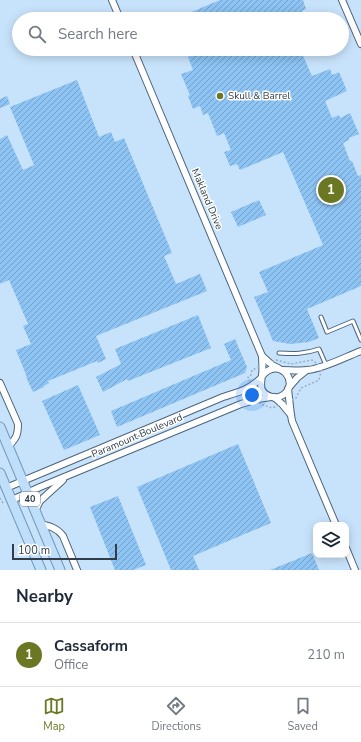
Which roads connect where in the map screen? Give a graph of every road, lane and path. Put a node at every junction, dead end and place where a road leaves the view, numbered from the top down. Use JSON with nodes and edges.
{"nodes":[{"id":1,"x":112,"y":0,"type":"edge"},
{"id":2,"x":342,"y":0,"type":"edge"},
{"id":3,"x":117,"y":12,"type":"edge"},
{"id":4,"x":347,"y":12,"type":"edge"},
{"id":5,"x":349,"y":16,"type":"edge"},
{"id":6,"x":361,"y":44,"type":"edge"},
{"id":7,"x":135,"y":56,"type":"edge"},
{"id":8,"x":321,"y":317,"type":"dead end"},
{"id":9,"x":361,"y":340,"type":"edge"},
{"id":10,"x":361,"y":351,"type":"edge"},
{"id":11,"x":279,"y":353,"type":"dead end"},
{"id":12,"x":262,"y":356,"type":"junction"},
{"id":13,"x":326,"y":365,"type":"junction"},
{"id":14,"x":280,"y":369,"type":"junction"},
{"id":15,"x":307,"y":370,"type":"junction"},
{"id":16,"x":262,"y":377,"type":"junction"},
{"id":17,"x":0,"y":383,"type":"edge"},
{"id":18,"x":289,"y":388,"type":"junction"},
{"id":19,"x":273,"y":397,"type":"junction"},
{"id":20,"x":291,"y":415,"type":"junction"},
{"id":21,"x":0,"y":427,"type":"edge"},
{"id":22,"x":8,"y":448,"type":"junction"},
{"id":23,"x":0,"y":473,"type":"edge"},
{"id":24,"x":67,"y":476,"type":"junction"},
{"id":25,"x":22,"y":481,"type":"junction"},
{"id":26,"x":6,"y":488,"type":"junction"},
{"id":27,"x":28,"y":493,"type":"junction"},
{"id":28,"x":12,"y":500,"type":"junction"},
{"id":29,"x":35,"y":511,"type":"junction"},
{"id":30,"x":335,"y":522,"type":"edge"},
{"id":31,"x":40,"y":524,"type":"junction"},
{"id":32,"x":349,"y":555,"type":"edge"},
{"id":33,"x":42,"y":570,"type":"edge"},
{"id":34,"x":60,"y":570,"type":"edge"},
{"id":35,"x":77,"y":570,"type":"edge"},
{"id":36,"x":355,"y":570,"type":"edge"}],
"edges":[{"from":1,"to":3,"type":"street"},
{"from":2,"to":4,"type":"street"},
{"from":5,"to":6,"type":"street"},
{"from":7,"to":12,"type":"street","name":"Makland Drive"},
{"from":8,"to":9,"type":"lane"},
{"from":10,"to":13,"type":"street"},
{"from":11,"to":13,"type":"lane"},
{"from":12,"to":14,"type":"street","name":"Makland Drive"},
{"from":12,"to":16,"type":"street","name":"Makland Drive"},
{"from":13,"to":15,"type":"street"},
{"from":14,"to":15,"type":"street"},
{"from":14,"to":16,"type":"street"},
{"from":14,"to":18,"type":"street"},
{"from":15,"to":18,"type":"street"},
{"from":16,"to":19,"type":"street"},
{"from":16,"to":25,"type":"street","name":"Paramount Boulevard"},
{"from":17,"to":22,"type":"street"},
{"from":18,"to":19,"type":"street"},
{"from":18,"to":20,"type":"street"},
{"from":19,"to":20,"type":"street"},
{"from":19,"to":24,"type":"street","name":"Paramount Boulevard"},
{"from":20,"to":30,"type":"street"},
{"from":21,"to":22,"type":"main road","number":"40"},
{"from":22,"to":25,"type":"main road","number":"40"},
{"from":23,"to":26,"type":"main road","number":"40"},
{"from":24,"to":27,"type":"street","name":"Paramount Boulevard"},
{"from":24,"to":29,"type":"street"},
{"from":25,"to":26,"type":"street","name":"Paramount Boulevard"},
{"from":25,"to":27,"type":"main road","number":"40"},
{"from":26,"to":28,"type":"main road","number":"40"},
{"from":27,"to":28,"type":"street","name":"Paramount Boulevard"},
{"from":27,"to":29,"type":"main road","number":"40"},
{"from":28,"to":33,"type":"main road","number":"40"},
{"from":29,"to":31,"type":"main road","number":"40"},
{"from":31,"to":34,"type":"main road","number":"40"},
{"from":31,"to":35,"type":"street"},
{"from":32,"to":36,"type":"street"}]}
